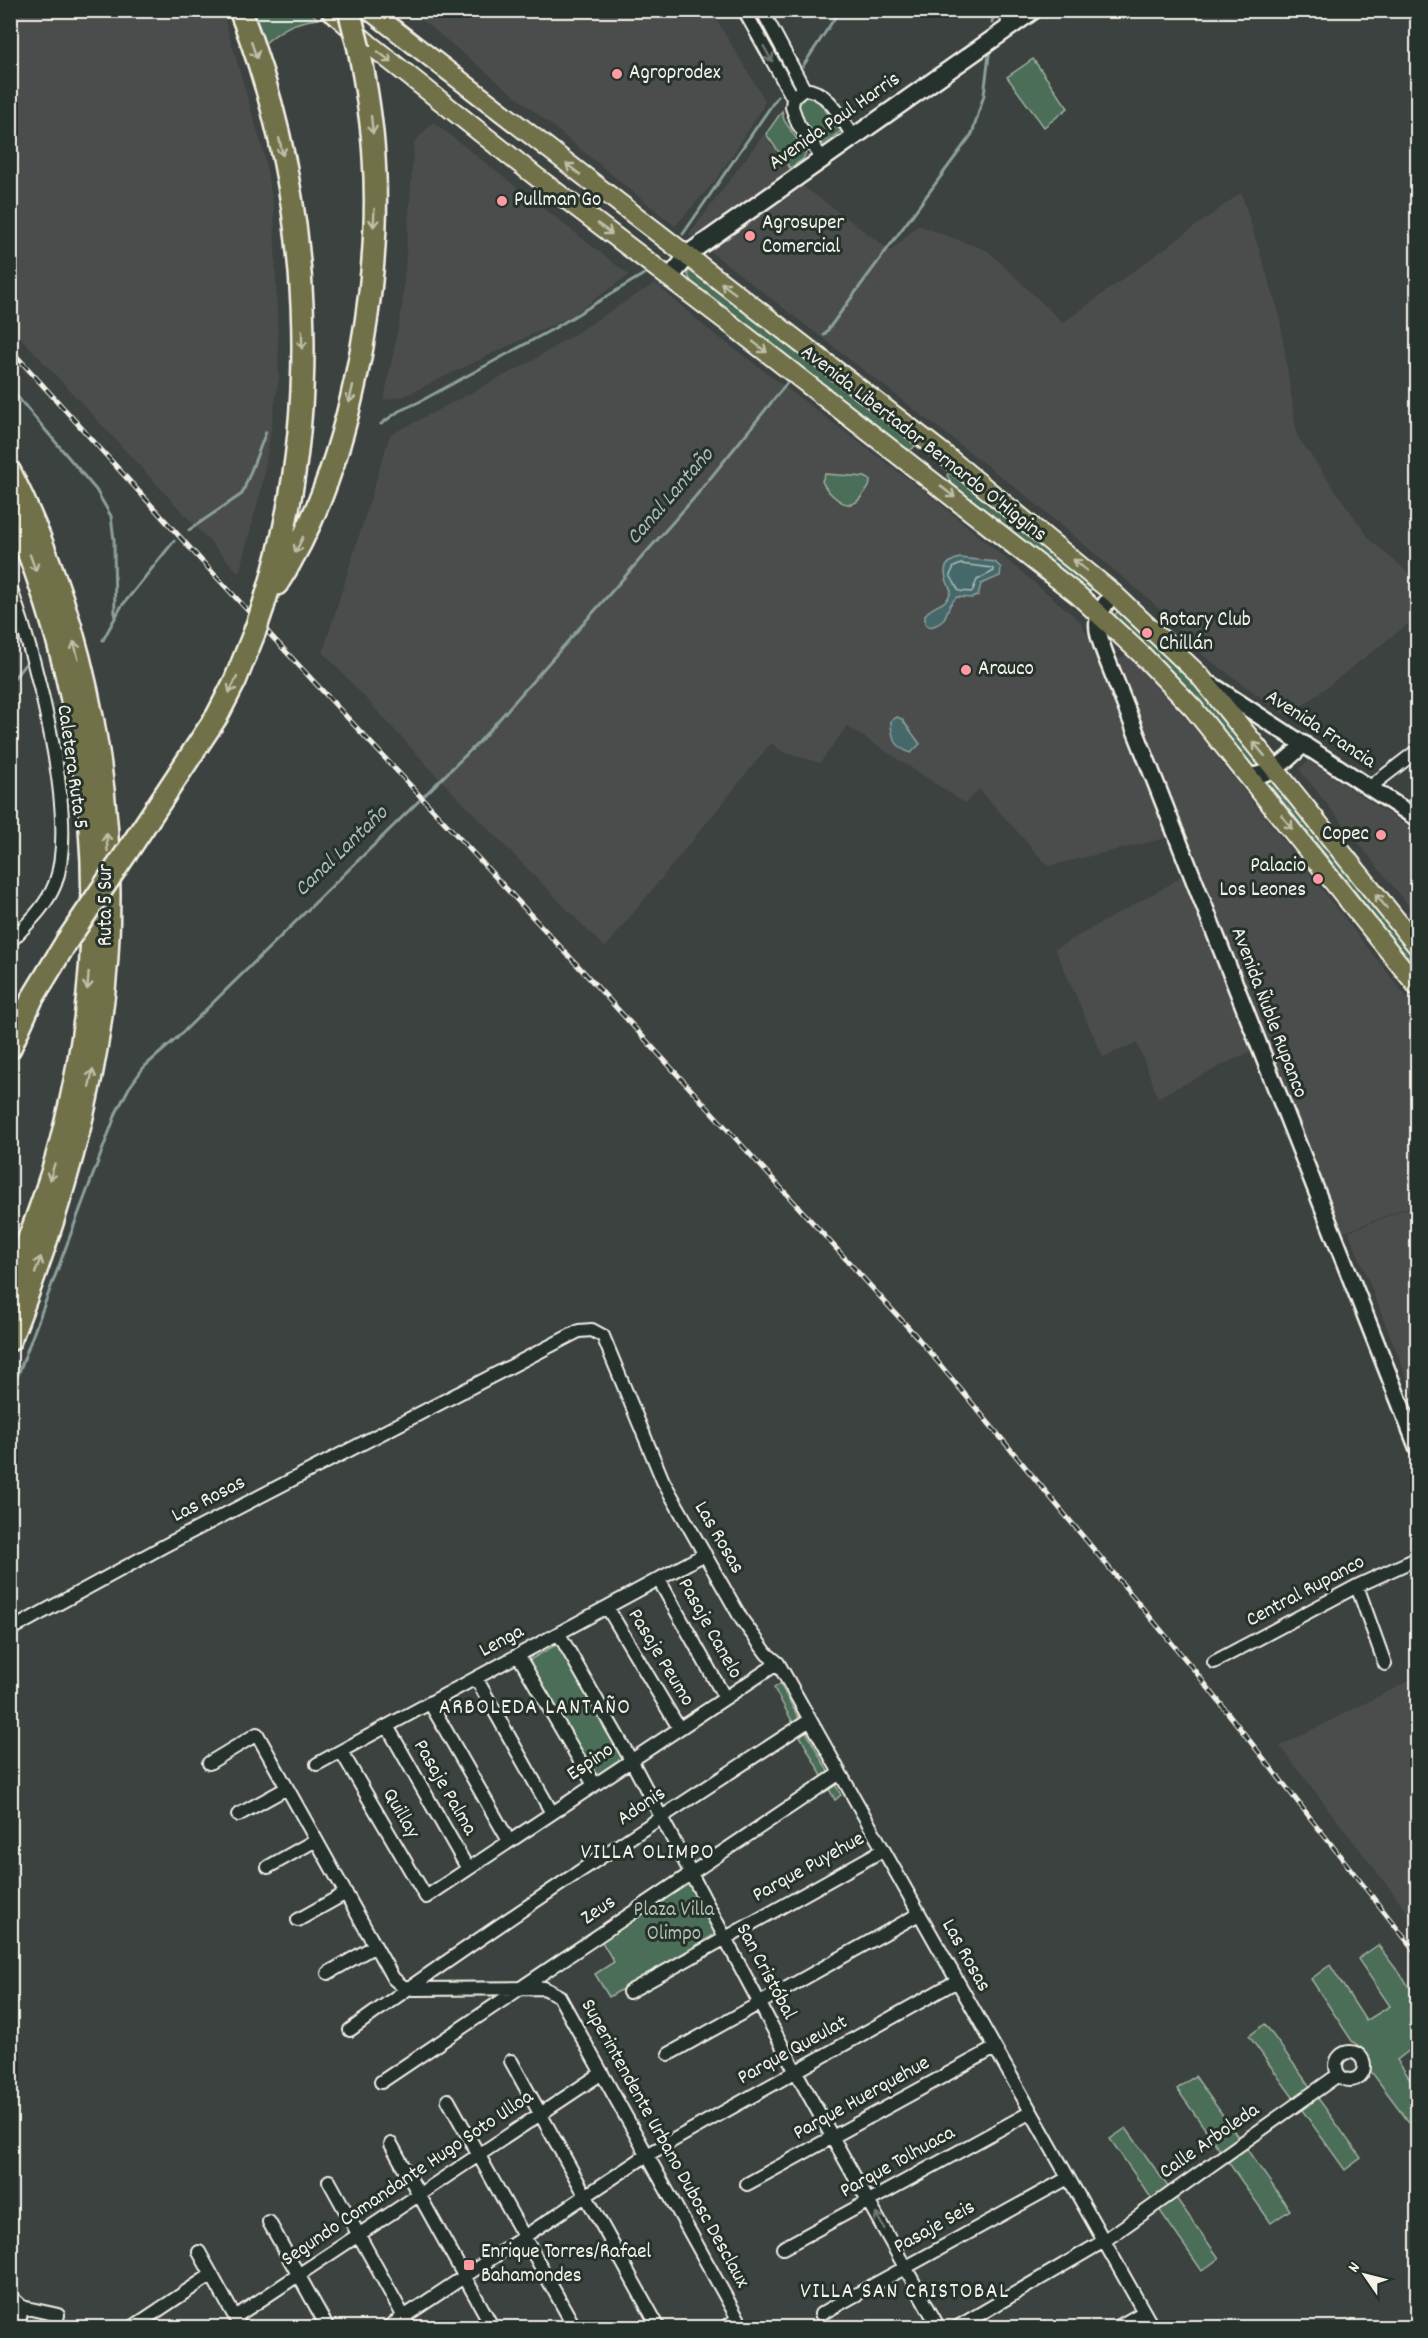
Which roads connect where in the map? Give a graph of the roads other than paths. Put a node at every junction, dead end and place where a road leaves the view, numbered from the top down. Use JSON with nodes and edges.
{"nodes":[{"id":1,"x":240,"y":10,"type":"edge"},
{"id":2,"x":330,"y":10,"type":"edge"},
{"id":3,"x":349,"y":10,"type":"edge"},
{"id":4,"x":369,"y":10,"type":"edge"},
{"id":5,"x":744,"y":10,"type":"edge"},
{"id":6,"x":762,"y":10,"type":"edge"},
{"id":7,"x":1010,"y":10,"type":"edge"},
{"id":8,"x":1034,"y":10,"type":"edge"},
{"id":9,"x":1007,"y":29,"type":"junction"},
{"id":10,"x":804,"y":89,"type":"junction"},
{"id":11,"x":793,"y":98,"type":"junction"},
{"id":12,"x":853,"y":136,"type":"junction"},
{"id":13,"x":822,"y":158,"type":"junction"},
{"id":14,"x":686,"y":256,"type":"junction"},
{"id":15,"x":670,"y":277,"type":"junction"},
{"id":16,"x":939,"y":450,"type":"junction"},
{"id":17,"x":10,"y":472,"type":"edge"},
{"id":18,"x":921,"y":472,"type":"junction"},
{"id":19,"x":10,"y":508,"type":"edge"},
{"id":20,"x":10,"y":586,"type":"edge"},
{"id":21,"x":1113,"y":593,"type":"junction"},
{"id":22,"x":264,"y":603,"type":"junction"},
{"id":23,"x":1098,"y":613,"type":"junction"},
{"id":24,"x":1199,"y":675,"type":"junction"},
{"id":25,"x":1304,"y":744,"type":"junction"},
{"id":26,"x":1418,"y":750,"type":"edge"},
{"id":27,"x":1276,"y":769,"type":"junction"},
{"id":28,"x":1250,"y":776,"type":"junction"},
{"id":29,"x":1370,"y":787,"type":"junction"},
{"id":30,"x":1418,"y":819,"type":"edge"},
{"id":31,"x":10,"y":942,"type":"edge"},
{"id":32,"x":1418,"y":947,"type":"edge"},
{"id":33,"x":1418,"y":987,"type":"edge"},
{"id":34,"x":10,"y":1048,"type":"edge"},
{"id":35,"x":10,"y":1287,"type":"edge"},
{"id":36,"x":10,"y":1340,"type":"edge"},
{"id":37,"x":1418,"y":1449,"type":"edge"},
{"id":38,"x":705,"y":1554,"type":"junction"},
{"id":39,"x":1418,"y":1558,"type":"edge"},
{"id":40,"x":659,"y":1580,"type":"junction"},
{"id":41,"x":1357,"y":1586,"type":"junction"},
{"id":42,"x":607,"y":1607,"type":"junction"},
{"id":43,"x":10,"y":1630,"type":"edge"},
{"id":44,"x":559,"y":1634,"type":"junction"},
{"id":45,"x":519,"y":1655,"type":"junction"},
{"id":46,"x":1214,"y":1662,"type":"dead end"},
{"id":47,"x":778,"y":1663,"type":"junction"},
{"id":48,"x":1385,"y":1664,"type":"dead end"},
{"id":49,"x":476,"y":1678,"type":"junction"},
{"id":50,"x":725,"y":1698,"type":"junction"},
{"id":51,"x":430,"y":1703,"type":"junction"},
{"id":52,"x":810,"y":1720,"type":"junction"},
{"id":53,"x":387,"y":1726,"type":"junction"},
{"id":54,"x":679,"y":1728,"type":"junction"},
{"id":55,"x":341,"y":1751,"type":"junction"},
{"id":56,"x":631,"y":1760,"type":"junction"},
{"id":57,"x":209,"y":1763,"type":"dead end"},
{"id":58,"x":316,"y":1764,"type":"dead end"},
{"id":59,"x":840,"y":1773,"type":"junction"},
{"id":60,"x":594,"y":1785,"type":"junction"},
{"id":61,"x":287,"y":1788,"type":"junction"},
{"id":62,"x":552,"y":1813,"type":"junction"},
{"id":63,"x":238,"y":1815,"type":"dead end"},
{"id":64,"x":660,"y":1818,"type":"junction"},
{"id":65,"x":316,"y":1840,"type":"junction"},
{"id":66,"x":509,"y":1841,"type":"junction"},
{"id":67,"x":883,"y":1850,"type":"junction"},
{"id":68,"x":268,"y":1867,"type":"dead end"},
{"id":69,"x":468,"y":1869,"type":"junction"},
{"id":70,"x":690,"y":1873,"type":"junction"},
{"id":71,"x":346,"y":1893,"type":"junction"},
{"id":72,"x":426,"y":1897,"type":"joint"},
{"id":73,"x":920,"y":1914,"type":"junction"},
{"id":74,"x":298,"y":1920,"type":"dead end"},
{"id":75,"x":725,"y":1938,"type":"junction"},
{"id":76,"x":375,"y":1946,"type":"junction"},
{"id":77,"x":328,"y":1973,"type":"dead end"},
{"id":78,"x":957,"y":1981,"type":"junction"},
{"id":79,"x":407,"y":1988,"type":"junction"},
{"id":80,"x":520,"y":1988,"type":"junction"},
{"id":81,"x":629,"y":1992,"type":"dead end"},
{"id":82,"x":760,"y":2003,"type":"junction"},
{"id":83,"x":350,"y":2030,"type":"dead end"},
{"id":84,"x":995,"y":2048,"type":"junction"},
{"id":85,"x":669,"y":2054,"type":"dead end"},
{"id":86,"x":511,"y":2061,"type":"dead end"},
{"id":87,"x":796,"y":2072,"type":"junction"},
{"id":88,"x":602,"y":2073,"type":"junction"},
{"id":89,"x":1338,"y":2075,"type":"dead end"},
{"id":90,"x":381,"y":2082,"type":"dead end"},
{"id":91,"x":448,"y":2100,"type":"dead end"},
{"id":92,"x":1031,"y":2112,"type":"junction"},
{"id":93,"x":541,"y":2114,"type":"junction"},
{"id":94,"x":833,"y":2137,"type":"junction"},
{"id":95,"x":391,"y":2144,"type":"dead end"},
{"id":96,"x":478,"y":2155,"type":"junction"},
{"id":97,"x":647,"y":2155,"type":"junction"},
{"id":98,"x":1068,"y":2178,"type":"junction"},
{"id":99,"x":329,"y":2181,"type":"dead end"},
{"id":100,"x":747,"y":2184,"type":"dead end"},
{"id":101,"x":419,"y":2195,"type":"junction"},
{"id":102,"x":586,"y":2196,"type":"junction"},
{"id":103,"x":869,"y":2201,"type":"junction"},
{"id":104,"x":269,"y":2222,"type":"dead end"},
{"id":105,"x":358,"y":2235,"type":"junction"},
{"id":106,"x":524,"y":2237,"type":"junction"},
{"id":107,"x":1104,"y":2241,"type":"junction"},
{"id":108,"x":783,"y":2248,"type":"dead end"},
{"id":109,"x":199,"y":2252,"type":"dead end"},
{"id":110,"x":905,"y":2267,"type":"junction"},
{"id":111,"x":211,"y":2275,"type":"junction"},
{"id":112,"x":298,"y":2275,"type":"junction"},
{"id":113,"x":464,"y":2276,"type":"junction"},
{"id":114,"x":10,"y":2296,"type":"edge"},
{"id":115,"x":16,"y":2309,"type":"edge"},
{"id":116,"x":1144,"y":2312,"type":"junction"},
{"id":117,"x":821,"y":2314,"type":"dead end"},
{"id":118,"x":57,"y":2321,"type":"edge"},
{"id":119,"x":238,"y":2322,"type":"edge"},
{"id":120,"x":407,"y":2322,"type":"edge"},
{"id":121,"x":741,"y":2323,"type":"edge"},
{"id":122,"x":133,"y":2326,"type":"edge"},
{"id":123,"x":18,"y":2328,"type":"edge"},
{"id":124,"x":328,"y":2328,"type":"edge"},
{"id":125,"x":387,"y":2328,"type":"edge"},
{"id":126,"x":493,"y":2328,"type":"edge"},
{"id":127,"x":575,"y":2328,"type":"edge"},
{"id":128,"x":659,"y":2328,"type":"edge"},
{"id":129,"x":725,"y":2328,"type":"edge"},
{"id":130,"x":939,"y":2328,"type":"edge"},
{"id":131,"x":956,"y":2328,"type":"edge"},
{"id":132,"x":1116,"y":2328,"type":"edge"},
{"id":133,"x":1153,"y":2328,"type":"edge"}],
"edges":[{"from":1,"to":22,"type":"highway","one_way":true},
{"from":2,"to":15,"type":"main road","name":"Avenida Libertador Bernardo O'Higgins","one_way":true},
{"from":3,"to":22,"type":"highway","one_way":true,"bridge":true},
{"from":14,"to":4,"type":"main road","name":"Avenida Libertador Bernardo O'Higgins","one_way":true},
{"from":5,"to":11,"type":"street","one_way":true},
{"from":6,"to":10,"type":"street"},
{"from":7,"to":9,"type":"street"},
{"from":8,"to":9,"type":"main road","name":"Avenida Paul Harris"},
{"from":9,"to":12,"type":"main road","name":"Avenida Paul Harris"},
{"from":10,"to":11,"type":"street"},
{"from":10,"to":12,"type":"street"},
{"from":11,"to":13,"type":"street"},
{"from":12,"to":13,"type":"main road","name":"Avenida Paul Harris"},
{"from":13,"to":14,"type":"main road","name":"Avenida Paul Harris"},
{"from":14,"to":15,"type":"main road","name":"Avenida Paul Harris"},
{"from":16,"to":14,"type":"main road","name":"Avenida Libertador Bernardo O'Higgins","one_way":true},
{"from":15,"to":18,"type":"main road","name":"Avenida Libertador Bernardo O'Higgins","one_way":true},
{"from":16,"to":18,"type":"main road"},
{"from":21,"to":16,"type":"main road","name":"Avenida Libertador Bernardo O'Higgins","one_way":true},
{"from":36,"to":17,"type":"highway","name":"Ruta 5 Sur","one_way":true},
{"from":18,"to":23,"type":"main road","name":"Avenida Libertador Bernardo O'Higgins","one_way":true},
{"from":19,"to":35,"type":"highway","name":"Ruta 5 Sur","one_way":true},
{"from":20,"to":31,"type":"street","name":"Caletera Ruta 5"},
{"from":21,"to":23,"type":"street"},
{"from":21,"to":24,"type":"main road","name":"Avenida Libertador Bernardo O'Higgins"},
{"from":22,"to":34,"type":"highway","one_way":true,"bridge":true},
{"from":23,"to":28,"type":"main road","name":"Avenida Libertador Bernardo O'Higgins"},
{"from":23,"to":37,"type":"street","name":"Avenida Ñuble Rupanco"},
{"from":24,"to":25,"type":"street","name":"Avenida Francia"},
{"from":27,"to":24,"type":"main road","name":"Avenida Libertador Bernardo O'Higgins","one_way":true},
{"from":25,"to":27,"type":"street"},
{"from":25,"to":29,"type":"street","name":"Avenida Francia"},
{"from":26,"to":29,"type":"street"},
{"from":27,"to":28,"type":"street"},
{"from":32,"to":27,"type":"main road","name":"Avenida Libertador Bernardo O'Higgins","one_way":true},
{"from":28,"to":33,"type":"main road","name":"Avenida Libertador Bernardo O'Higgins","one_way":true},
{"from":29,"to":30,"type":"street","name":"Avenida Francia"},
{"from":38,"to":40,"type":"street","name":"Lenga"},
{"from":38,"to":43,"type":"street","name":"Las Rosas"},
{"from":38,"to":47,"type":"street","name":"Las Rosas"},
{"from":39,"to":41,"type":"street","name":"Central Rupanco"},
{"from":40,"to":42,"type":"street","name":"Lenga"},
{"from":40,"to":50,"type":"street","name":"Pasaje Canelo"},
{"from":41,"to":46,"type":"street","name":"Central Rupanco"},
{"from":41,"to":48,"type":"street"},
{"from":42,"to":44,"type":"street","name":"Lenga"},
{"from":42,"to":54,"type":"street","name":"Pasaje Peumo"},
{"from":44,"to":45,"type":"street","name":"Lenga"},
{"from":44,"to":56,"type":"street","name":"San Cristóbal"},
{"from":45,"to":49,"type":"street","name":"Lenga"},
{"from":45,"to":60,"type":"street"},
{"from":47,"to":50,"type":"street","name":"Espino"},
{"from":47,"to":52,"type":"street","name":"Las Rosas"},
{"from":49,"to":51,"type":"street","name":"Lenga"},
{"from":49,"to":62,"type":"street"},
{"from":50,"to":54,"type":"street","name":"Espino"},
{"from":51,"to":53,"type":"street","name":"Lenga"},
{"from":51,"to":66,"type":"street"},
{"from":52,"to":59,"type":"street","name":"Las Rosas"},
{"from":52,"to":64,"type":"street","name":"Adonis"},
{"from":53,"to":55,"type":"street","name":"Lenga"},
{"from":53,"to":69,"type":"street","name":"Pasaje Palma"},
{"from":54,"to":56,"type":"street","name":"Espino"},
{"from":55,"to":58,"type":"street","name":"Lenga"},
{"from":55,"to":72,"type":"street","name":"Quillay"},
{"from":56,"to":60,"type":"street","name":"Espino"},
{"from":56,"to":64,"type":"street","name":"San Cristóbal"},
{"from":57,"to":61,"type":"street"},
{"from":59,"to":67,"type":"street","name":"Las Rosas"},
{"from":59,"to":70,"type":"street","name":"Zeus"},
{"from":60,"to":62,"type":"street","name":"Espino"},
{"from":61,"to":63,"type":"street"},
{"from":61,"to":65,"type":"street"},
{"from":62,"to":66,"type":"street","name":"Espino"},
{"from":64,"to":70,"type":"street","name":"San Cristóbal"},
{"from":64,"to":79,"type":"street","name":"Adonis"},
{"from":65,"to":68,"type":"street"},
{"from":65,"to":71,"type":"street"},
{"from":66,"to":69,"type":"street","name":"Espino"},
{"from":67,"to":73,"type":"street","name":"Las Rosas"},
{"from":67,"to":75,"type":"street","name":"Parque Puyehue"},
{"from":69,"to":72,"type":"street","name":"Espino"},
{"from":70,"to":75,"type":"street","name":"San Cristóbal"},
{"from":70,"to":80,"type":"street","name":"Zeus"},
{"from":71,"to":74,"type":"street"},
{"from":71,"to":76,"type":"street"},
{"from":73,"to":78,"type":"street","name":"Las Rosas"},
{"from":73,"to":82,"type":"street"},
{"from":75,"to":81,"type":"street","name":"Parque Puyehue"},
{"from":75,"to":82,"type":"street","name":"San Cristóbal"},
{"from":76,"to":77,"type":"street"},
{"from":76,"to":79,"type":"street"},
{"from":78,"to":84,"type":"street","name":"Las Rosas"},
{"from":78,"to":87,"type":"street","name":"Parque Queulat"},
{"from":79,"to":80,"type":"street","name":"Superintendente Urbano Dubosc Desclaux"},
{"from":79,"to":83,"type":"street","name":"Adonis"},
{"from":80,"to":88,"type":"street","name":"Superintendente Urbano Dubosc Desclaux"},
{"from":80,"to":90,"type":"street","name":"Zeus"},
{"from":82,"to":85,"type":"street"},
{"from":82,"to":87,"type":"street","name":"San Cristóbal"},
{"from":84,"to":92,"type":"street","name":"Las Rosas"},
{"from":84,"to":94,"type":"street","name":"Parque Huerquehue"},
{"from":86,"to":93,"type":"street"},
{"from":87,"to":94,"type":"street","name":"San Cristóbal"},
{"from":87,"to":97,"type":"street","name":"Parque Queulat"},
{"from":88,"to":93,"type":"street","name":"Segundo Comandante Hugo Soto Ulloa"},
{"from":88,"to":97,"type":"street","name":"Superintendente Urbano Dubosc Desclaux"},
{"from":89,"to":107,"type":"street","name":"Calle Arboleda"},
{"from":91,"to":96,"type":"street"},
{"from":92,"to":98,"type":"street","name":"Las Rosas"},
{"from":92,"to":103,"type":"street","name":"Parque Tolhuaca"},
{"from":93,"to":96,"type":"street","name":"Segundo Comandante Hugo Soto Ulloa"},
{"from":93,"to":102,"type":"street"},
{"from":94,"to":100,"type":"street","name":"Parque Huerquehue"},
{"from":94,"to":103,"type":"street","name":"San Cristóbal"},
{"from":95,"to":101,"type":"street"},
{"from":96,"to":101,"type":"street","name":"Segundo Comandante Hugo Soto Ulloa"},
{"from":96,"to":106,"type":"street"},
{"from":97,"to":102,"type":"street","name":"Parque Queulat"},
{"from":97,"to":121,"type":"street","name":"Superintendente Urbano Dubosc Desclaux"},
{"from":98,"to":107,"type":"street","name":"Las Rosas"},
{"from":98,"to":110,"type":"street","name":"Pasaje Seis"},
{"from":99,"to":105,"type":"street"},
{"from":101,"to":105,"type":"street","name":"Segundo Comandante Hugo Soto Ulloa"},
{"from":101,"to":113,"type":"street"},
{"from":102,"to":106,"type":"street","name":"Parque Queulat"},
{"from":102,"to":128,"type":"street"},
{"from":103,"to":108,"type":"street","name":"Parque Tolhuaca"},
{"from":110,"to":103,"type":"street","name":"San Cristóbal","one_way":true},
{"from":104,"to":112,"type":"street"},
{"from":105,"to":112,"type":"street","name":"Segundo Comandante Hugo Soto Ulloa"},
{"from":105,"to":120,"type":"street"},
{"from":106,"to":113,"type":"street","name":"Parque Queulat"},
{"from":106,"to":127,"type":"street"},
{"from":107,"to":116,"type":"street","name":"Las Rosas"},
{"from":107,"to":131,"type":"street","name":"Calle Arboleda"},
{"from":109,"to":111,"type":"street"},
{"from":110,"to":117,"type":"street","name":"Pasaje Seis"},
{"from":110,"to":130,"type":"street","name":"San Cristóbal"},
{"from":111,"to":119,"type":"street"},
{"from":111,"to":122,"type":"street"},
{"from":112,"to":119,"type":"street","name":"Segundo Comandante Hugo Soto Ulloa"},
{"from":112,"to":124,"type":"street"},
{"from":113,"to":120,"type":"street","name":"Parque Queulat"},
{"from":113,"to":126,"type":"street"},
{"from":114,"to":115,"type":"street"},
{"from":115,"to":118,"type":"street"},
{"from":115,"to":123,"type":"street"},
{"from":116,"to":132,"type":"street"},
{"from":116,"to":133,"type":"street","name":"Las Rosas"},
{"from":120,"to":125,"type":"street","name":"Parque Queulat"},
{"from":121,"to":129,"type":"street"}]}
